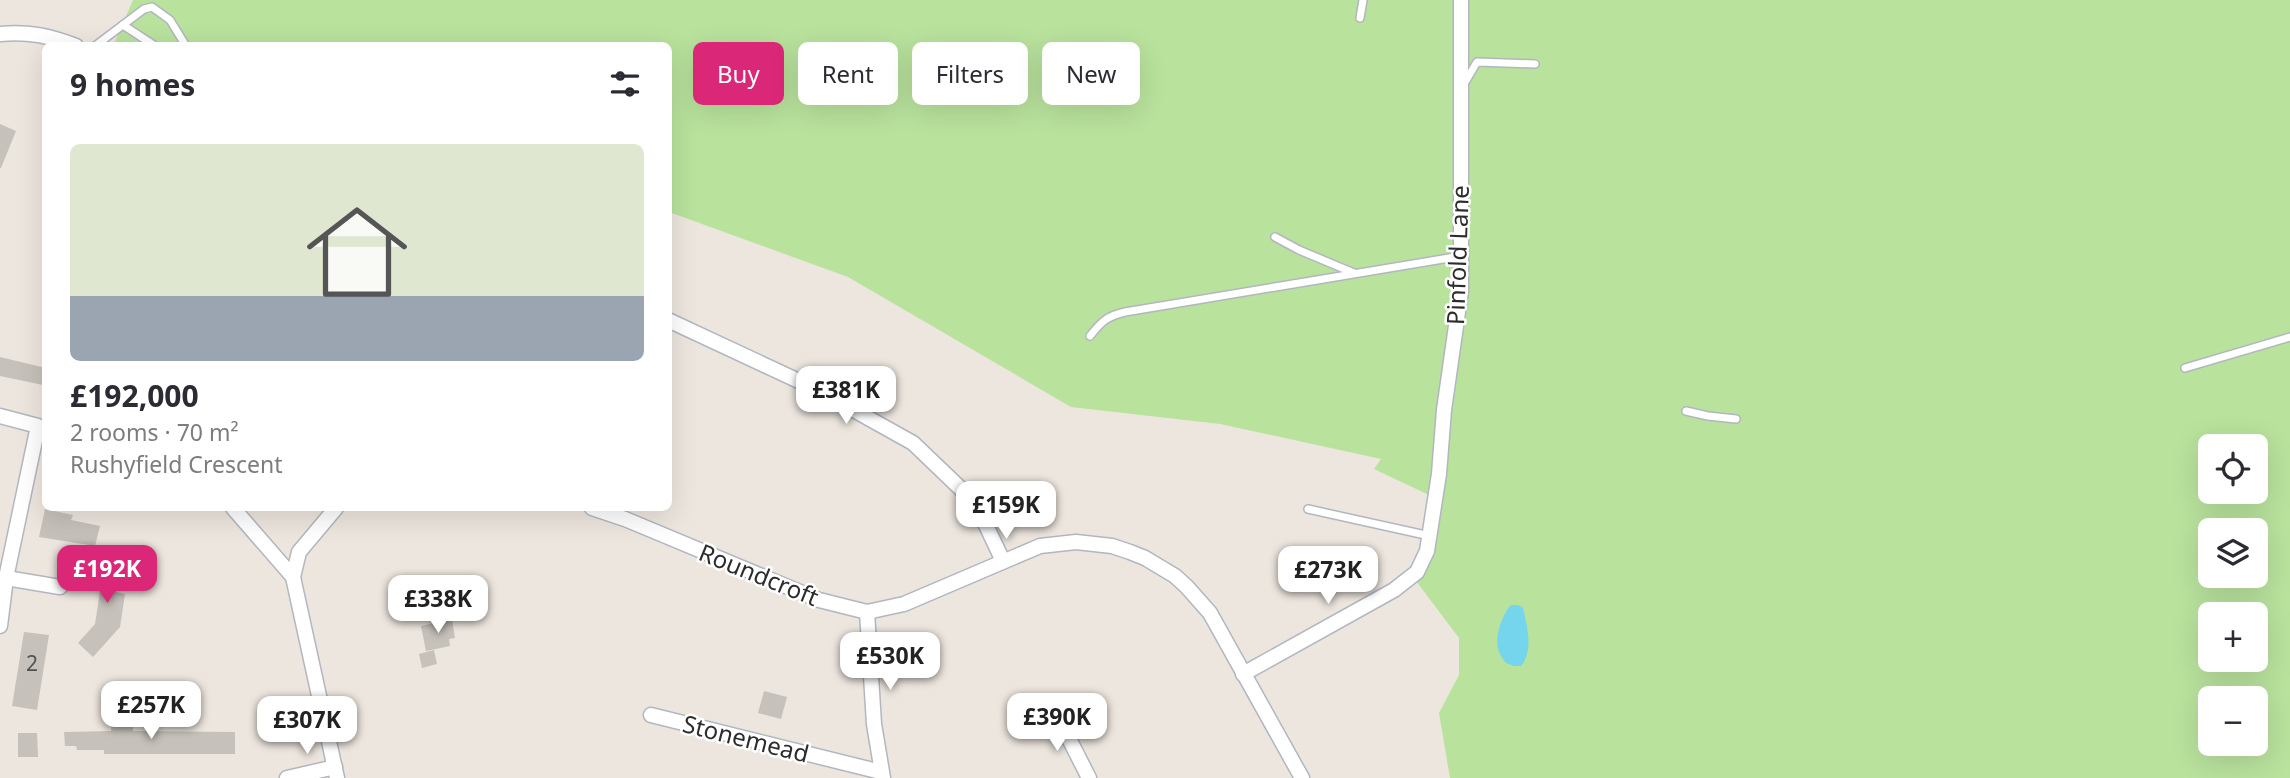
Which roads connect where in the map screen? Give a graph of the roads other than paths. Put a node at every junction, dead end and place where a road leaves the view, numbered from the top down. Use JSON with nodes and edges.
{"nodes":[{"id":1,"x":1363,"y":0,"type":"edge"},
{"id":2,"x":1461,"y":0,"type":"edge"},
{"id":3,"x":1360,"y":19,"type":"dead end"},
{"id":4,"x":122,"y":25,"type":"junction"},
{"id":5,"x":0,"y":34,"type":"edge"},
{"id":6,"x":66,"y":42,"type":"edge"},
{"id":7,"x":100,"y":42,"type":"edge"},
{"id":8,"x":149,"y":42,"type":"edge"},
{"id":9,"x":184,"y":42,"type":"edge"},
{"id":10,"x":1535,"y":64,"type":"dead end"},
{"id":11,"x":1460,"y":86,"type":"junction"},
{"id":12,"x":1275,"y":237,"type":"dead end"},
{"id":13,"x":1461,"y":256,"type":"junction"},
{"id":14,"x":1355,"y":273,"type":"junction"},
{"id":15,"x":672,"y":322,"type":"edge"},
{"id":16,"x":1090,"y":336,"type":"dead end"},
{"id":17,"x":2290,"y":337,"type":"edge"},
{"id":18,"x":2185,"y":368,"type":"dead end"},
{"id":19,"x":1686,"y":411,"type":"dead end"},
{"id":20,"x":0,"y":416,"type":"edge"},
{"id":21,"x":1736,"y":419,"type":"dead end"},
{"id":22,"x":1308,"y":509,"type":"dead end"},
{"id":23,"x":236,"y":511,"type":"edge"},
{"id":24,"x":334,"y":511,"type":"edge"},
{"id":25,"x":601,"y":511,"type":"edge"},
{"id":26,"x":1431,"y":536,"type":"junction"},
{"id":27,"x":1003,"y":561,"type":"junction"},
{"id":28,"x":6,"y":578,"type":"junction"},
{"id":29,"x":293,"y":578,"type":"junction"},
{"id":30,"x":60,"y":587,"type":"dead end"},
{"id":31,"x":867,"y":612,"type":"junction"},
{"id":32,"x":0,"y":626,"type":"edge"},
{"id":33,"x":1243,"y":674,"type":"junction"},
{"id":34,"x":1055,"y":711,"type":"dead end"},
{"id":35,"x":651,"y":715,"type":"dead end"},
{"id":36,"x":336,"y":773,"type":"edge"},
{"id":37,"x":882,"y":775,"type":"edge"},
{"id":38,"x":287,"y":778,"type":"edge"},
{"id":39,"x":1089,"y":778,"type":"edge"},
{"id":40,"x":1302,"y":778,"type":"edge"}],
"edges":[{"from":1,"to":3,"type":"lane"},
{"from":2,"to":11,"type":"street","name":"Pinfold Lane"},
{"from":4,"to":7,"type":"lane"},
{"from":4,"to":8,"type":"lane"},
{"from":4,"to":9,"type":"lane"},
{"from":5,"to":6,"type":"street"},
{"from":10,"to":11,"type":"lane"},
{"from":11,"to":13,"type":"street","name":"Pinfold Lane"},
{"from":12,"to":14,"type":"lane"},
{"from":13,"to":14,"type":"lane"},
{"from":13,"to":26,"type":"street","name":"Pinfold Lane"},
{"from":14,"to":16,"type":"lane"},
{"from":15,"to":27,"type":"street"},
{"from":17,"to":18,"type":"lane"},
{"from":19,"to":21,"type":"lane"},
{"from":20,"to":28,"type":"street"},
{"from":22,"to":26,"type":"lane"},
{"from":23,"to":29,"type":"street"},
{"from":24,"to":29,"type":"street"},
{"from":25,"to":31,"type":"street","name":"Roundcroft"},
{"from":26,"to":33,"type":"street","name":"Pinfold Lane"},
{"from":27,"to":31,"type":"street","name":"Roundcroft"},
{"from":27,"to":33,"type":"street","name":"Roundcroft"},
{"from":28,"to":30,"type":"street"},
{"from":28,"to":32,"type":"street"},
{"from":29,"to":36,"type":"street"},
{"from":31,"to":37,"type":"street"},
{"from":33,"to":40,"type":"street","name":"Roundcroft"},
{"from":34,"to":39,"type":"street"},
{"from":35,"to":37,"type":"street","name":"Stonemead"},
{"from":36,"to":38,"type":"street"}]}
